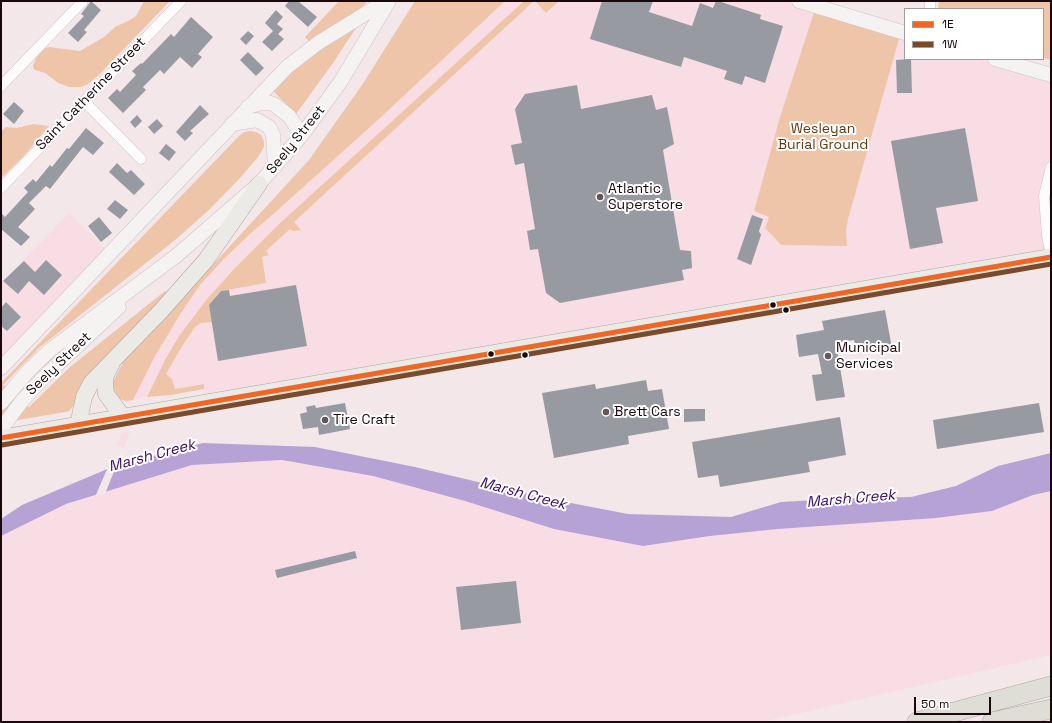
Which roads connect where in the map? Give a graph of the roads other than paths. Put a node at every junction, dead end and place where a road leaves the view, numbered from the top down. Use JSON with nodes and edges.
{"nodes":[{"id":1,"x":83,"y":1,"type":"edge"},
{"id":2,"x":181,"y":1,"type":"edge"},
{"id":3,"x":386,"y":1,"type":"edge"},
{"id":4,"x":389,"y":1,"type":"edge"},
{"id":5,"x":799,"y":1,"type":"edge"},
{"id":6,"x":904,"y":33,"type":"edge"},
{"id":7,"x":998,"y":60,"type":"edge"},
{"id":8,"x":1051,"y":75,"type":"edge"},
{"id":9,"x":1,"y":86,"type":"edge"},
{"id":10,"x":84,"y":101,"type":"junction"},
{"id":11,"x":248,"y":107,"type":"junction"},
{"id":12,"x":232,"y":124,"type":"junction"},
{"id":13,"x":302,"y":135,"type":"junction"},
{"id":14,"x":141,"y":159,"type":"dead end"},
{"id":15,"x":275,"y":167,"type":"junction"},
{"id":16,"x":1051,"y":167,"type":"edge"},
{"id":17,"x":259,"y":184,"type":"junction"},
{"id":18,"x":1,"y":188,"type":"edge"},
{"id":19,"x":176,"y":256,"type":"junction"},
{"id":20,"x":1051,"y":257,"type":"edge"},
{"id":21,"x":117,"y":355,"type":"junction"},
{"id":22,"x":1,"y":368,"type":"edge"},
{"id":23,"x":1,"y":403,"type":"edge"},
{"id":24,"x":123,"y":417,"type":"junction"},
{"id":25,"x":78,"y":425,"type":"junction"},
{"id":26,"x":4,"y":434,"type":"edge"},
{"id":27,"x":1051,"y":686,"type":"edge"},
{"id":28,"x":1051,"y":710,"type":"edge"},
{"id":29,"x":917,"y":722,"type":"edge"},
{"id":30,"x":992,"y":722,"type":"edge"},
{"id":31,"x":1019,"y":722,"type":"edge"}],
"edges":[{"from":1,"to":9,"type":"street"},
{"from":2,"to":10,"type":"street","name":"Saint Catherine Street"},
{"from":3,"to":11,"type":"main road"},
{"from":4,"to":13,"type":"main road","name":"Seely Street"},
{"from":5,"to":6,"type":"main road"},
{"from":7,"to":8,"type":"main road"},
{"from":10,"to":14,"type":"street"},
{"from":10,"to":18,"type":"street","name":"Saint Catherine Street"},
{"from":11,"to":12,"type":"main road"},
{"from":11,"to":13,"type":"main road"},
{"from":12,"to":15,"type":"main road"},
{"from":12,"to":22,"type":"main road"},
{"from":13,"to":15,"type":"main road","name":"Seely Street"},
{"from":15,"to":17,"type":"main road","name":"Seely Street"},
{"from":16,"to":20,"type":"street"},
{"from":17,"to":19,"type":"main road","name":"Seely Street"},
{"from":17,"to":21,"type":"main road"},
{"from":19,"to":23,"type":"main road","name":"Seely Street"},
{"from":19,"to":26,"type":"main road","name":"Seely Street"},
{"from":20,"to":24,"type":"main road"},
{"from":21,"to":24,"type":"main road"},
{"from":21,"to":25,"type":"main road"},
{"from":24,"to":25,"type":"main road"},
{"from":25,"to":26,"type":"main road"},
{"from":27,"to":29,"type":"highway"},
{"from":28,"to":30,"type":"highway"},
{"from":28,"to":31,"type":"highway"}]}
